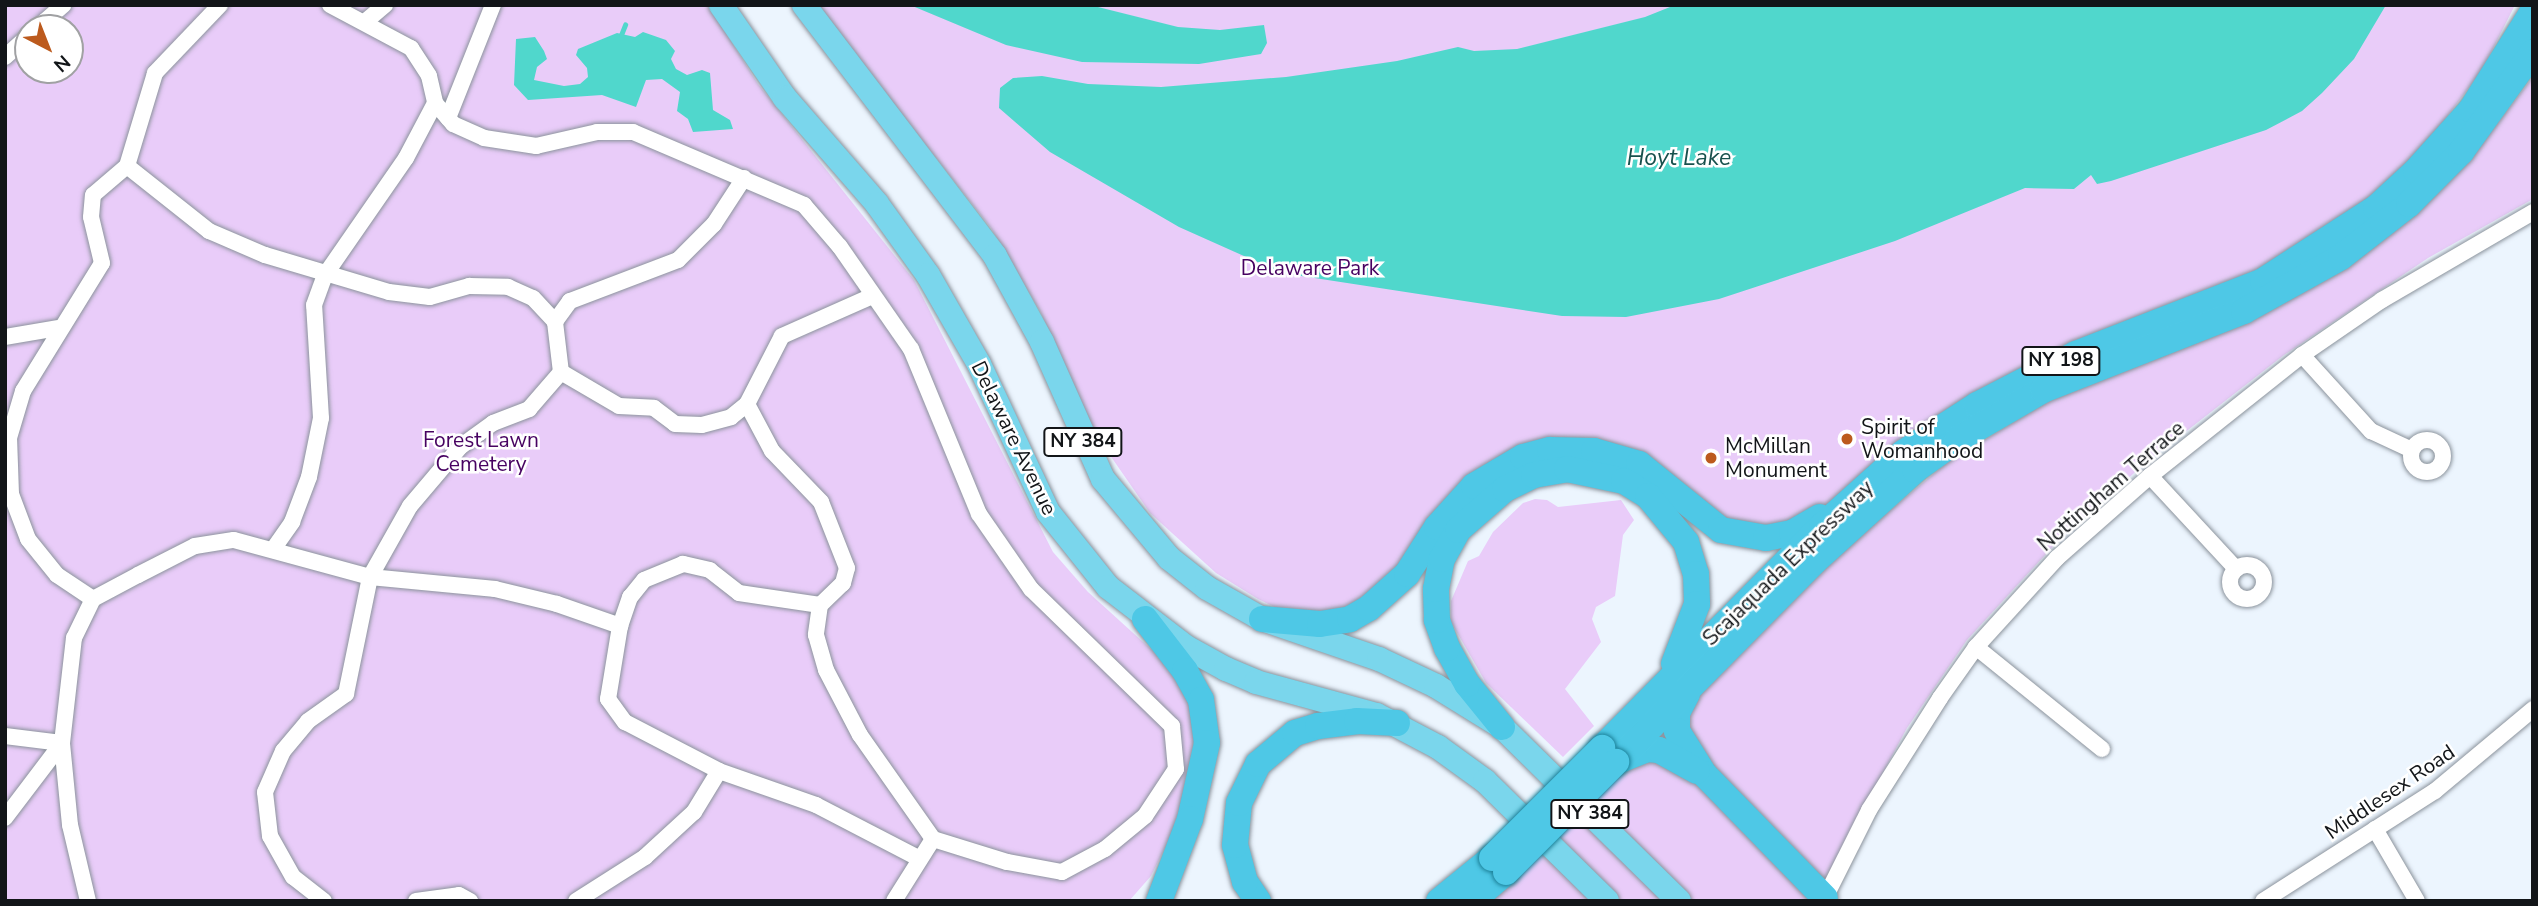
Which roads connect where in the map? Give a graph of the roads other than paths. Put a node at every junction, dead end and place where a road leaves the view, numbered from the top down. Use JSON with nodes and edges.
{"nodes":[{"id":1,"x":220,"y":5,"type":"edge"},
{"id":2,"x":330,"y":5,"type":"edge"},
{"id":3,"x":386,"y":5,"type":"edge"},
{"id":4,"x":493,"y":5,"type":"edge"},
{"id":5,"x":721,"y":5,"type":"edge"},
{"id":6,"x":804,"y":5,"type":"edge"},
{"id":7,"x":2533,"y":11,"type":"edge"},
{"id":8,"x":366,"y":22,"type":"junction"},
{"id":9,"x":2533,"y":52,"type":"edge"},
{"id":10,"x":435,"y":103,"type":"junction"},
{"id":11,"x":448,"y":118,"type":"junction"},
{"id":12,"x":128,"y":166,"type":"junction"},
{"id":13,"x":744,"y":178,"type":"junction"},
{"id":14,"x":2533,"y":212,"type":"edge"},
{"id":15,"x":324,"y":275,"type":"junction"},
{"id":16,"x":870,"y":297,"type":"junction"},
{"id":17,"x":555,"y":322,"type":"junction"},
{"id":18,"x":58,"y":328,"type":"junction"},
{"id":19,"x":5,"y":337,"type":"edge"},
{"id":20,"x":2302,"y":355,"type":"junction"},
{"id":21,"x":561,"y":372,"type":"junction"},
{"id":22,"x":747,"y":404,"type":"junction"},
{"id":23,"x":2412,"y":450,"type":"dead end"},
{"id":24,"x":2150,"y":476,"type":"junction"},
{"id":25,"x":1850,"y":500,"type":"junction"},
{"id":26,"x":274,"y":548,"type":"junction"},
{"id":27,"x":2236,"y":569,"type":"dead end"},
{"id":28,"x":370,"y":577,"type":"junction"},
{"id":29,"x":93,"y":598,"type":"junction"},
{"id":30,"x":820,"y":605,"type":"junction"},
{"id":31,"x":1145,"y":619,"type":"junction"},
{"id":32,"x":1262,"y":619,"type":"junction"},
{"id":33,"x":620,"y":626,"type":"junction"},
{"id":34,"x":1976,"y":647,"type":"junction"},
{"id":35,"x":1692,"y":685,"type":"junction"},
{"id":36,"x":1652,"y":697,"type":"junction"},
{"id":37,"x":2533,"y":709,"type":"edge"},
{"id":38,"x":1397,"y":723,"type":"junction"},
{"id":39,"x":1502,"y":727,"type":"junction"},
{"id":40,"x":5,"y":736,"type":"edge"},
{"id":41,"x":62,"y":743,"type":"junction"},
{"id":42,"x":2102,"y":749,"type":"dead end"},
{"id":43,"x":1609,"y":755,"type":"junction"},
{"id":44,"x":719,"y":771,"type":"junction"},
{"id":45,"x":1704,"y":774,"type":"junction"},
{"id":46,"x":5,"y":818,"type":"edge"},
{"id":47,"x":2375,"y":829,"type":"junction"},
{"id":48,"x":933,"y":839,"type":"junction"},
{"id":49,"x":920,"y":859,"type":"junction"},
{"id":50,"x":1499,"y":865,"type":"junction"},
{"id":51,"x":1825,"y":898,"type":"joint"},
{"id":52,"x":88,"y":901,"type":"edge"},
{"id":53,"x":324,"y":901,"type":"edge"},
{"id":54,"x":416,"y":901,"type":"edge"},
{"id":55,"x":470,"y":901,"type":"edge"},
{"id":56,"x":576,"y":901,"type":"edge"},
{"id":57,"x":894,"y":901,"type":"edge"},
{"id":58,"x":1159,"y":901,"type":"edge"},
{"id":59,"x":1258,"y":901,"type":"edge"},
{"id":60,"x":1438,"y":901,"type":"edge"},
{"id":61,"x":1472,"y":901,"type":"edge"},
{"id":62,"x":1607,"y":901,"type":"edge"},
{"id":63,"x":1679,"y":901,"type":"edge"},
{"id":64,"x":2263,"y":901,"type":"edge"},
{"id":65,"x":2417,"y":901,"type":"edge"}],
"edges":[{"from":1,"to":12,"type":"street"},
{"from":2,"to":8,"type":"street"},
{"from":3,"to":8,"type":"street"},
{"from":4,"to":11,"type":"street"},
{"from":5,"to":31,"type":"main road","name":"Delaware Avenue","number":"NY 384"},
{"from":6,"to":32,"type":"main road","number":"NY 384"},
{"from":7,"to":25,"type":"highway","name":"Scajaquada Expressway","number":"NY 198"},
{"from":8,"to":10,"type":"street"},
{"from":9,"to":35,"type":"highway","name":"Scajaquada Expressway","number":"NY 198"},
{"from":10,"to":11,"type":"street"},
{"from":10,"to":15,"type":"street"},
{"from":11,"to":13,"type":"street"},
{"from":12,"to":15,"type":"street"},
{"from":12,"to":18,"type":"street"},
{"from":13,"to":16,"type":"street"},
{"from":13,"to":17,"type":"street"},
{"from":14,"to":20,"type":"street","name":"Nottingham Terrace"},
{"from":15,"to":17,"type":"street"},
{"from":15,"to":26,"type":"street"},
{"from":16,"to":22,"type":"street"},
{"from":16,"to":48,"type":"street"},
{"from":17,"to":21,"type":"street"},
{"from":18,"to":19,"type":"street"},
{"from":18,"to":29,"type":"street"},
{"from":20,"to":23,"type":"street"},
{"from":20,"to":24,"type":"street","name":"Nottingham Terrace"},
{"from":21,"to":22,"type":"street"},
{"from":21,"to":28,"type":"street"},
{"from":22,"to":30,"type":"street"},
{"from":24,"to":27,"type":"street"},
{"from":24,"to":34,"type":"street","name":"Nottingham Terrace"},
{"from":25,"to":32,"type":"highway"},
{"from":25,"to":36,"type":"highway","name":"Scajaquada Expressway","number":"NY 198"},
{"from":26,"to":28,"type":"street"},
{"from":26,"to":29,"type":"street"},
{"from":28,"to":33,"type":"street"},
{"from":28,"to":53,"type":"street"},
{"from":29,"to":41,"type":"street"},
{"from":30,"to":33,"type":"street"},
{"from":30,"to":48,"type":"street"},
{"from":31,"to":38,"type":"main road","name":"Delaware Avenue","number":"NY 384"},
{"from":31,"to":58,"type":"highway"},
{"from":32,"to":39,"type":"main road","number":"NY 384"},
{"from":33,"to":44,"type":"street"},
{"from":34,"to":42,"type":"street"},
{"from":34,"to":51,"type":"street","name":"Nottingham Terrace"},
{"from":35,"to":43,"type":"highway","name":"Scajaquada Expressway","number":"NY 198"},
{"from":35,"to":45,"type":"highway"},
{"from":36,"to":39,"type":"highway"},
{"from":36,"to":43,"type":"highway","name":"Scajaquada Expressway","number":"NY 198"},
{"from":37,"to":47,"type":"street","name":"Middlesex Road"},
{"from":38,"to":59,"type":"highway"},
{"from":38,"to":62,"type":"main road","name":"Delaware Avenue","number":"NY 384"},
{"from":39,"to":63,"type":"main road","number":"NY 384"},
{"from":40,"to":41,"type":"street"},
{"from":41,"to":46,"type":"street"},
{"from":41,"to":52,"type":"street"},
{"from":43,"to":45,"type":"highway"},
{"from":43,"to":50,"type":"highway","name":"Scajaquada Expressway","number":"NY 198","bridge":true},
{"from":44,"to":49,"type":"street"},
{"from":44,"to":56,"type":"street"},
{"from":45,"to":51,"type":"highway"},
{"from":47,"to":64,"type":"street","name":"Middlesex Road"},
{"from":47,"to":65,"type":"street"},
{"from":48,"to":49,"type":"street"},
{"from":49,"to":57,"type":"street"},
{"from":50,"to":60,"type":"highway","name":"Scajaquada Expressway","number":"NY 198"},
{"from":50,"to":61,"type":"highway","name":"Scajaquada Expressway","number":"NY 198"},
{"from":54,"to":55,"type":"street"}]}
